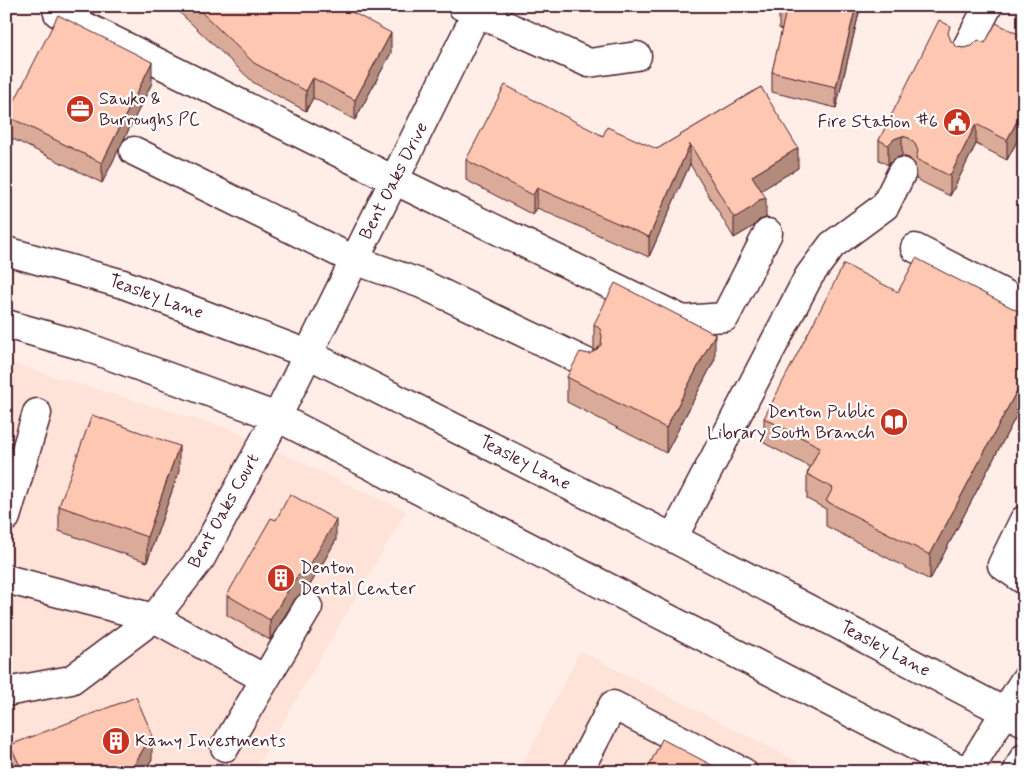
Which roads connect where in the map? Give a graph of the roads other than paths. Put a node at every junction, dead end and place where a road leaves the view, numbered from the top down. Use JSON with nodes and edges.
{"nodes":[{"id":1,"x":56,"y":6,"type":"edge"},
{"id":2,"x":988,"y":6,"type":"edge"},
{"id":3,"x":473,"y":9,"type":"edge"},
{"id":4,"x":964,"y":53,"type":"edge"},
{"id":5,"x":636,"y":56,"type":"dead end"},
{"id":6,"x":134,"y":151,"type":"dead end"},
{"id":7,"x":902,"y":172,"type":"dead end"},
{"id":8,"x":394,"y":180,"type":"junction"},
{"id":9,"x":768,"y":233,"type":"dead end"},
{"id":10,"x":915,"y":248,"type":"dead end"},
{"id":11,"x":6,"y":252,"type":"edge"},
{"id":12,"x":354,"y":260,"type":"junction"},
{"id":13,"x":1021,"y":295,"type":"edge"},
{"id":14,"x":6,"y":324,"type":"edge"},
{"id":15,"x":308,"y":354,"type":"junction"},
{"id":16,"x":587,"y":363,"type":"edge"},
{"id":17,"x":37,"y":413,"type":"dead end"},
{"id":18,"x":277,"y":417,"type":"junction"},
{"id":19,"x":6,"y":517,"type":"edge"},
{"id":20,"x":1024,"y":520,"type":"edge"},
{"id":21,"x":673,"y":538,"type":"junction"},
{"id":22,"x":6,"y":579,"type":"edge"},
{"id":23,"x":1024,"y":580,"type":"edge"},
{"id":24,"x":308,"y":607,"type":"dead end"},
{"id":25,"x":154,"y":618,"type":"junction"},
{"id":26,"x":264,"y":679,"type":"junction"},
{"id":27,"x":1024,"y":681,"type":"edge"},
{"id":28,"x":6,"y":692,"type":"edge"},
{"id":29,"x":1014,"y":717,"type":"edge"},
{"id":30,"x":225,"y":747,"type":"dead end"},
{"id":31,"x":1024,"y":758,"type":"edge"},
{"id":32,"x":578,"y":772,"type":"edge"},
{"id":33,"x":743,"y":772,"type":"edge"},
{"id":34,"x":967,"y":772,"type":"edge"},
{"id":35,"x":1017,"y":772,"type":"edge"}],
"edges":[{"from":1,"to":8,"type":"main road"},
{"from":2,"to":4,"type":"main road"},
{"from":3,"to":5,"type":"main road"},
{"from":3,"to":8,"type":"main road","name":"Bent Oaks Drive"},
{"from":6,"to":12,"type":"main road"},
{"from":7,"to":21,"type":"main road"},
{"from":8,"to":9,"type":"main road"},
{"from":8,"to":12,"type":"main road","name":"Bent Oaks Drive"},
{"from":10,"to":13,"type":"main road"},
{"from":11,"to":15,"type":"main road","name":"Teasley Lane"},
{"from":12,"to":15,"type":"main road","name":"Bent Oaks Drive"},
{"from":12,"to":16,"type":"main road"},
{"from":14,"to":18,"type":"main road"},
{"from":15,"to":18,"type":"main road","name":"Bent Oaks Court"},
{"from":15,"to":21,"type":"main road","name":"Teasley Lane"},
{"from":17,"to":19,"type":"main road"},
{"from":18,"to":25,"type":"main road","name":"Bent Oaks Court"},
{"from":18,"to":34,"type":"main road"},
{"from":20,"to":23,"type":"main road"},
{"from":21,"to":29,"type":"main road","name":"Teasley Lane"},
{"from":22,"to":25,"type":"main road"},
{"from":24,"to":26,"type":"main road"},
{"from":25,"to":26,"type":"main road"},
{"from":25,"to":28,"type":"main road","name":"Bent Oaks Court"},
{"from":26,"to":30,"type":"main road"},
{"from":27,"to":29,"type":"main road"},
{"from":29,"to":34,"type":"main road"},
{"from":31,"to":35,"type":"main road"},
{"from":32,"to":33,"type":"main road"}]}
